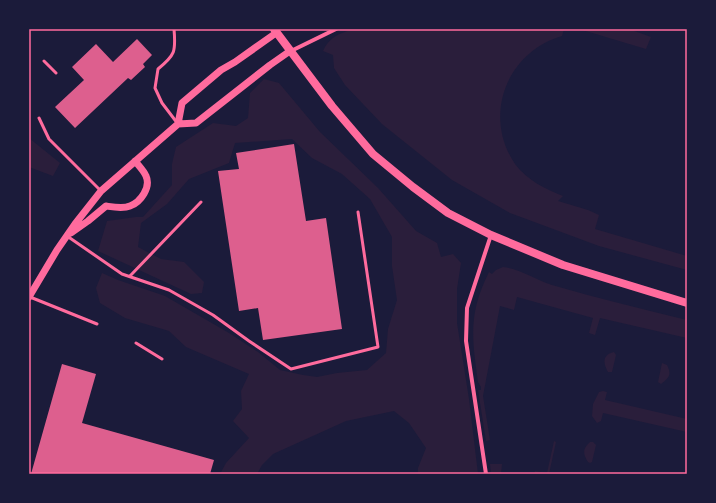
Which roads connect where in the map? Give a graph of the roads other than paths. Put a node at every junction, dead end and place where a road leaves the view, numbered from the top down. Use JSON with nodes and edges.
{"nodes":[{"id":1,"x":174,"y":29,"type":"edge"},
{"id":2,"x":336,"y":29,"type":"edge"},
{"id":3,"x":277,"y":31,"type":"edge"},
{"id":4,"x":290,"y":51,"type":"junction"},
{"id":5,"x":44,"y":60,"type":"dead end"},
{"id":6,"x":56,"y":73,"type":"dead end"},
{"id":7,"x":39,"y":118,"type":"dead end"},
{"id":8,"x":176,"y":124,"type":"junction"},
{"id":9,"x":135,"y":161,"type":"junction"},
{"id":10,"x":101,"y":191,"type":"junction"},
{"id":11,"x":201,"y":202,"type":"dead end"},
{"id":12,"x":358,"y":212,"type":"dead end"},
{"id":13,"x":491,"y":235,"type":"junction"},
{"id":14,"x":67,"y":236,"type":"junction"},
{"id":15,"x":130,"y":276,"type":"junction"},
{"id":16,"x":29,"y":297,"type":"edge"},
{"id":17,"x":687,"y":303,"type":"edge"},
{"id":18,"x":96,"y":324,"type":"dead end"},
{"id":19,"x":136,"y":343,"type":"dead end"},
{"id":20,"x":162,"y":359,"type":"dead end"},
{"id":21,"x":486,"y":474,"type":"edge"}],
"edges":[{"from":1,"to":8,"type":"lane"},
{"from":2,"to":4,"type":"street"},
{"from":3,"to":4,"type":"main road"},
{"from":3,"to":8,"type":"street"},
{"from":4,"to":8,"type":"street"},
{"from":4,"to":13,"type":"main road"},
{"from":5,"to":6,"type":"lane"},
{"from":7,"to":10,"type":"lane"},
{"from":8,"to":9,"type":"street"},
{"from":9,"to":10,"type":"street"},
{"from":9,"to":14,"type":"street"},
{"from":10,"to":14,"type":"street"},
{"from":11,"to":15,"type":"lane"},
{"from":12,"to":15,"type":"lane"},
{"from":13,"to":17,"type":"main road"},
{"from":13,"to":21,"type":"street"},
{"from":14,"to":15,"type":"lane"},
{"from":14,"to":16,"type":"street"},
{"from":16,"to":18,"type":"lane"},
{"from":19,"to":20,"type":"lane"}]}
